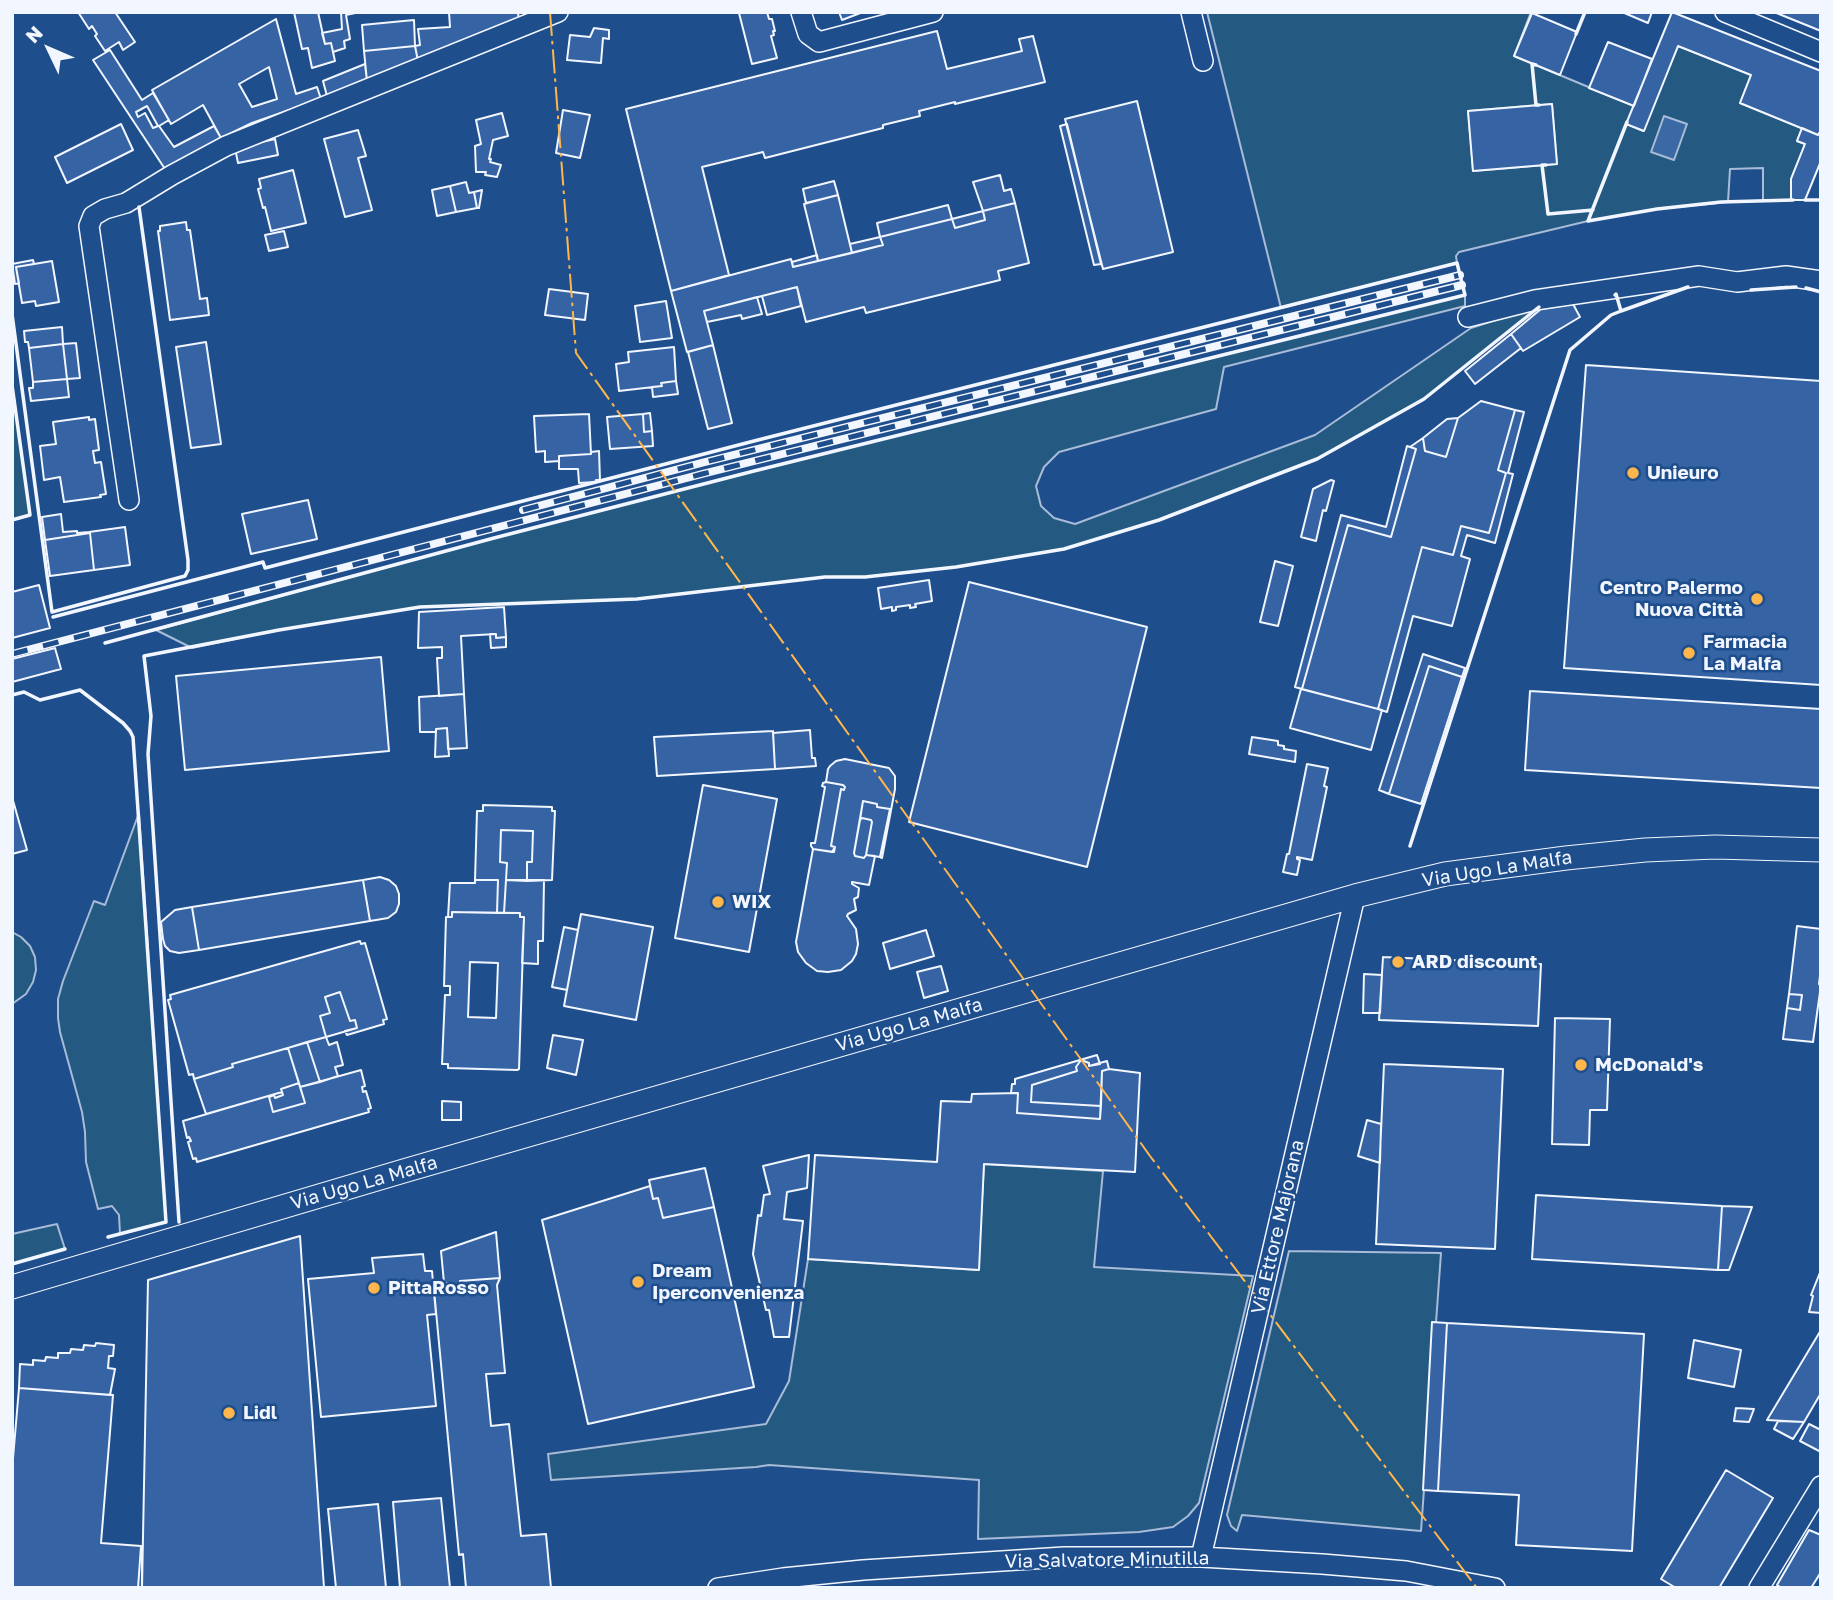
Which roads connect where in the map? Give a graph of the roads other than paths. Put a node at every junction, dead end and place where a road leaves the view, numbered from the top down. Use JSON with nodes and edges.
{"nodes":[{"id":1,"x":558,"y":12,"type":"edge"},
{"id":2,"x":801,"y":12,"type":"edge"},
{"id":3,"x":933,"y":12,"type":"edge"},
{"id":4,"x":1191,"y":12,"type":"edge"},
{"id":5,"x":1725,"y":12,"type":"edge"},
{"id":6,"x":1821,"y":52,"type":"edge"},
{"id":7,"x":1203,"y":61,"type":"dead end"},
{"id":8,"x":1821,"y":281,"type":"edge"},
{"id":9,"x":1468,"y":317,"type":"dead end"},
{"id":10,"x":128,"y":500,"type":"dead end"},
{"id":11,"x":1821,"y":850,"type":"edge"},
{"id":12,"x":1355,"y":896,"type":"junction"},
{"id":13,"x":12,"y":1287,"type":"edge"},
{"id":14,"x":1821,"y":1486,"type":"edge"},
{"id":15,"x":1200,"y":1557,"type":"junction"},
{"id":16,"x":718,"y":1588,"type":"edge"},
{"id":17,"x":1495,"y":1588,"type":"edge"},
{"id":18,"x":1759,"y":1588,"type":"edge"}],
"edges":[{"from":1,"to":10,"type":"street"},
{"from":2,"to":3,"type":"street"},
{"from":4,"to":7,"type":"street"},
{"from":5,"to":6,"type":"street"},
{"from":8,"to":9,"type":"street"},
{"from":11,"to":12,"type":"street","name":"Via Ugo La Malfa"},
{"from":12,"to":13,"type":"street","name":"Via Ugo La Malfa"},
{"from":12,"to":15,"type":"street","name":"Via Ettore Majorana"},
{"from":14,"to":18,"type":"street"},
{"from":15,"to":16,"type":"street","name":"Via Salvatore Minutilla"},
{"from":15,"to":17,"type":"street","name":"Via Salvatore Minutilla"}]}
